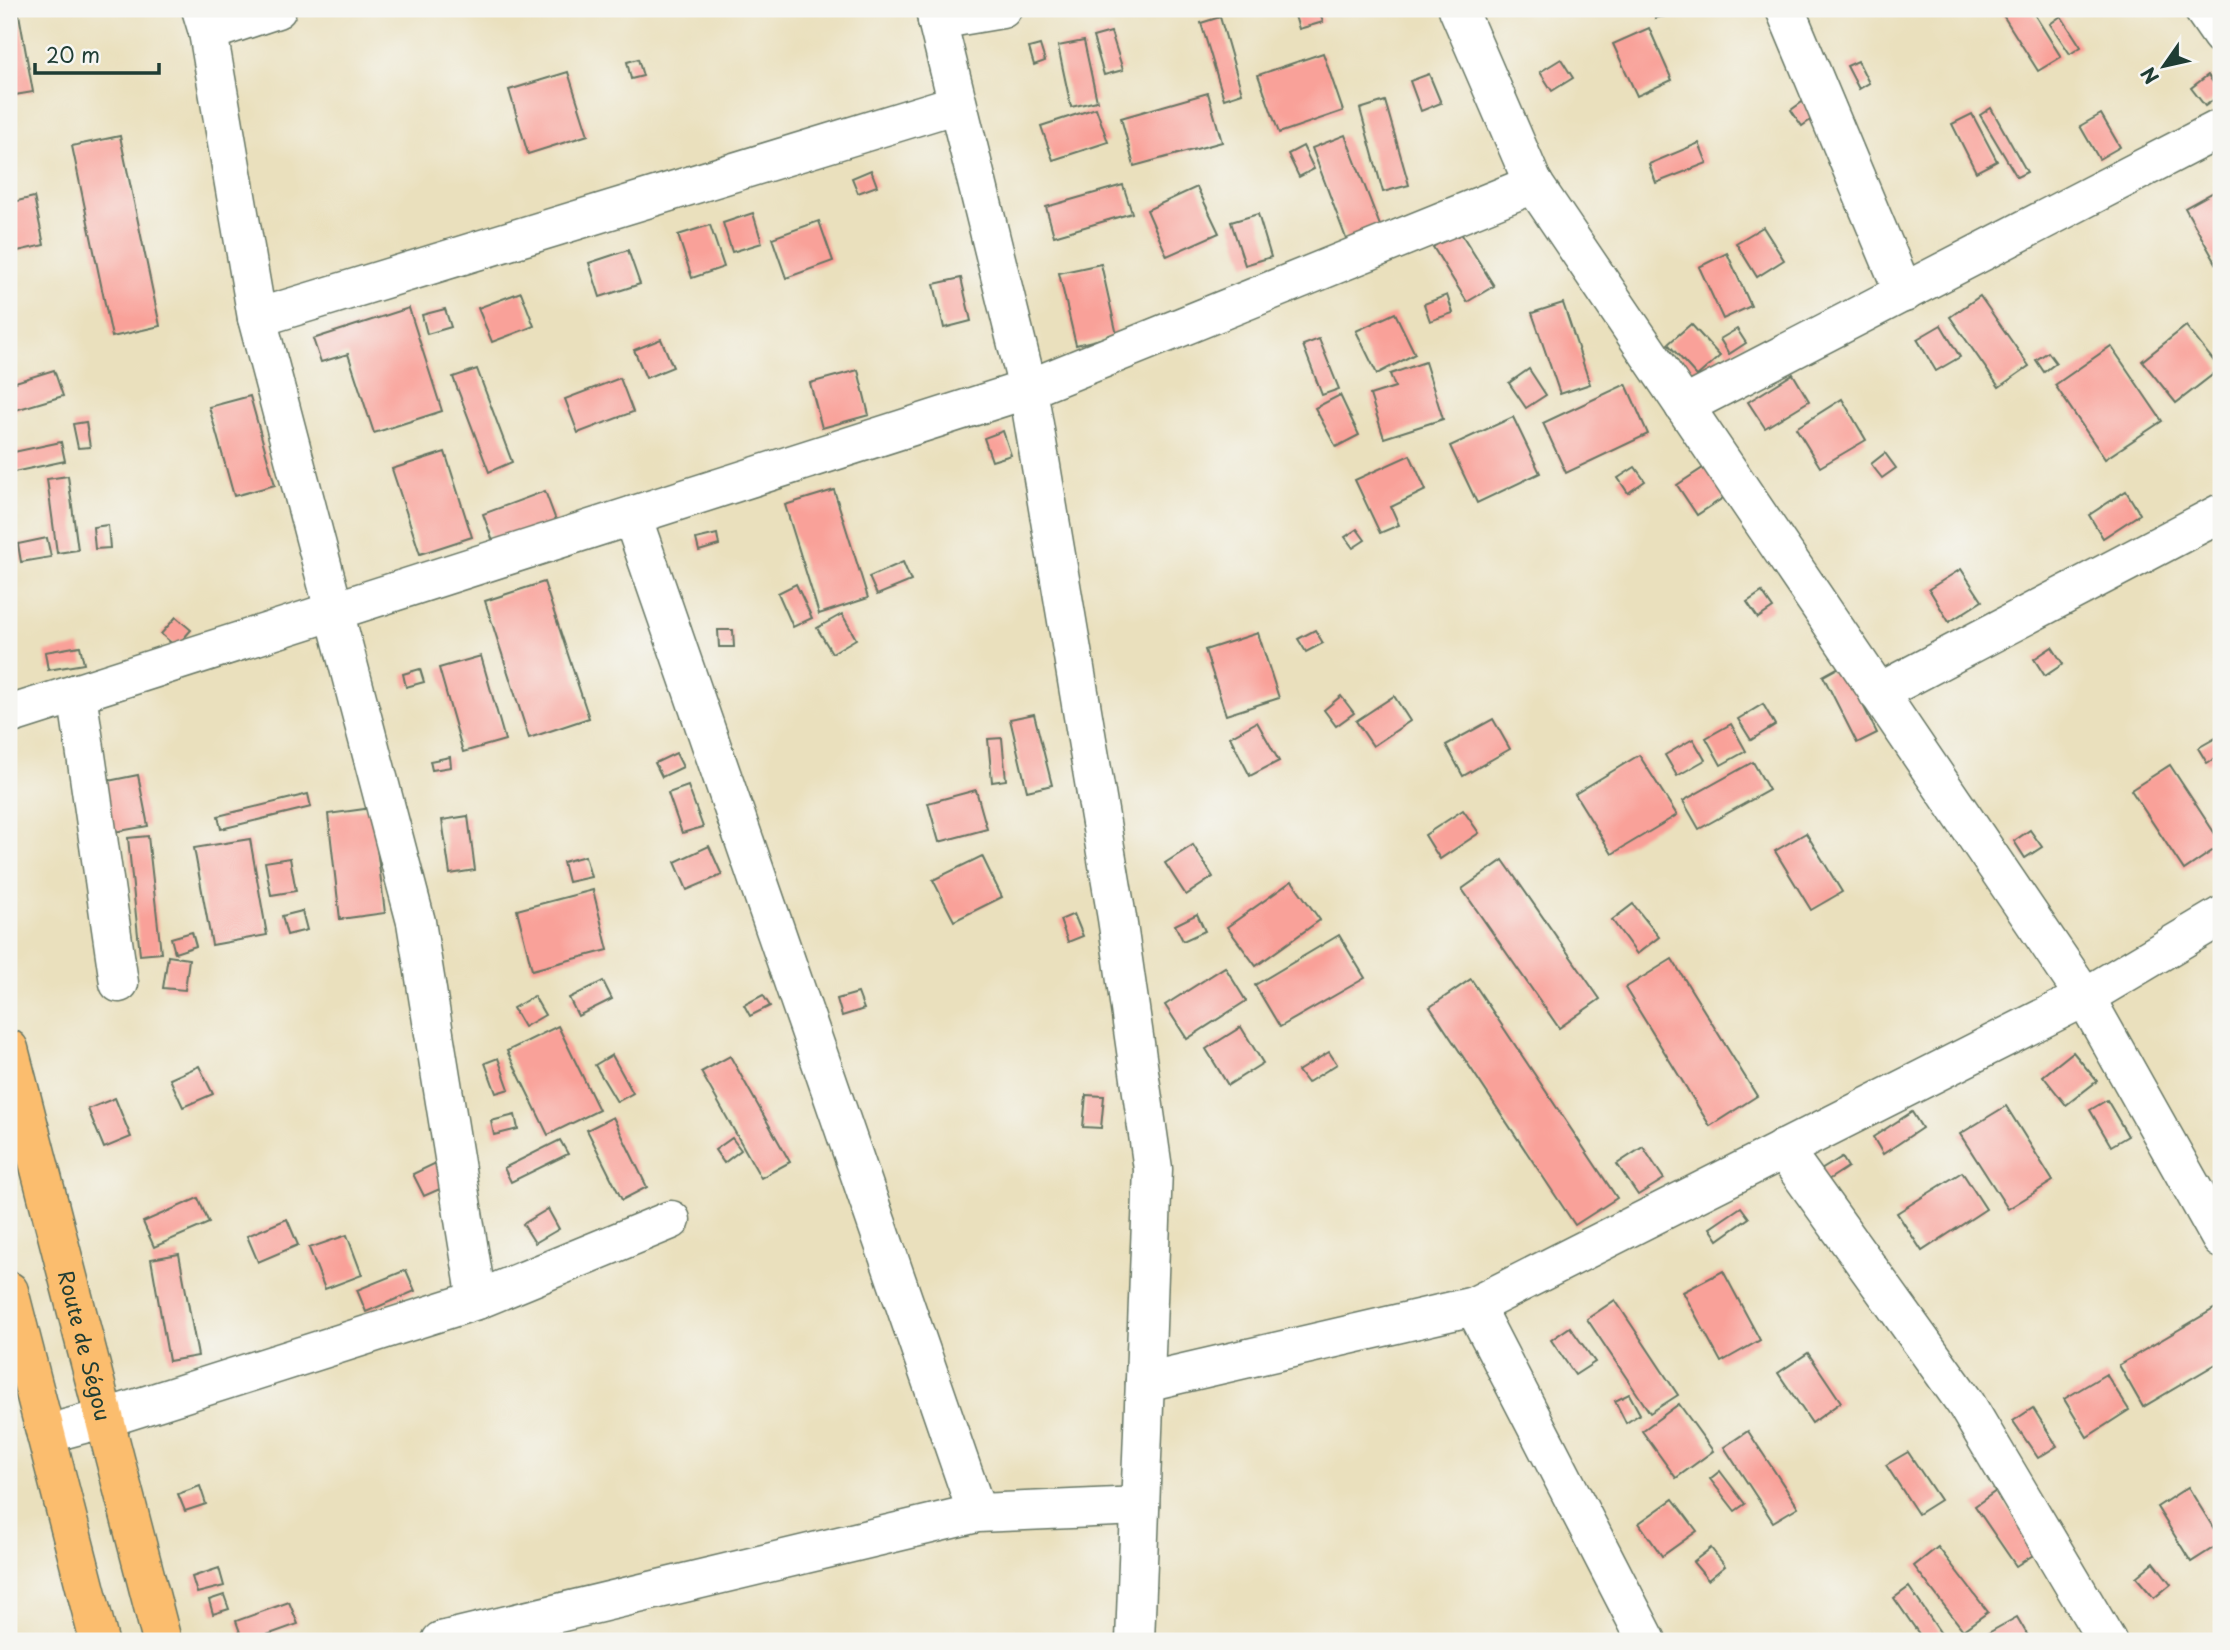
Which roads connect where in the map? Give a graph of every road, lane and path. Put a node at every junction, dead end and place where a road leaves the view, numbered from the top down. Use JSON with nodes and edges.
{"nodes":[{"id":1,"x":277,"y":9,"type":"edge"},
{"id":2,"x":1002,"y":9,"type":"edge"},
{"id":3,"x":1458,"y":9,"type":"edge"},
{"id":4,"x":1785,"y":9,"type":"edge"},
{"id":5,"x":2203,"y":9,"type":"edge"},
{"id":6,"x":936,"y":14,"type":"edge"},
{"id":7,"x":204,"y":20,"type":"edge"},
{"id":8,"x":2221,"y":35,"type":"edge"},
{"id":9,"x":957,"y":104,"type":"junction"},
{"id":10,"x":2221,"y":128,"type":"edge"},
{"id":11,"x":1534,"y":184,"type":"junction"},
{"id":12,"x":1904,"y":293,"type":"junction"},
{"id":13,"x":257,"y":318,"type":"junction"},
{"id":14,"x":1028,"y":389,"type":"junction"},
{"id":15,"x":1684,"y":406,"type":"junction"},
{"id":16,"x":2221,"y":513,"type":"edge"},
{"id":17,"x":632,"y":516,"type":"junction"},
{"id":18,"x":334,"y":611,"type":"junction"},
{"id":19,"x":1878,"y":692,"type":"junction"},
{"id":20,"x":77,"y":693,"type":"junction"},
{"id":21,"x":9,"y":715,"type":"edge"},
{"id":22,"x":2221,"y":916,"type":"edge"},
{"id":23,"x":119,"y":983,"type":"dead end"},
{"id":24,"x":2085,"y":997,"type":"junction"},
{"id":25,"x":9,"y":1049,"type":"edge"},
{"id":26,"x":21,"y":1147,"type":"edge"},
{"id":27,"x":1783,"y":1150,"type":"junction"},
{"id":28,"x":671,"y":1220,"type":"dead end"},
{"id":29,"x":2221,"y":1239,"type":"edge"},
{"id":30,"x":9,"y":1291,"type":"edge"},
{"id":31,"x":477,"y":1300,"type":"junction"},
{"id":32,"x":1474,"y":1306,"type":"junction"},
{"id":33,"x":1145,"y":1382,"type":"junction"},
{"id":34,"x":106,"y":1418,"type":"junction"},
{"id":35,"x":46,"y":1434,"type":"junction"},
{"id":36,"x":1140,"y":1506,"type":"junction"},
{"id":37,"x":977,"y":1513,"type":"junction"},
{"id":38,"x":99,"y":1641,"type":"edge"},
{"id":39,"x":162,"y":1641,"type":"edge"},
{"id":40,"x":441,"y":1641,"type":"edge"},
{"id":41,"x":1135,"y":1641,"type":"edge"},
{"id":42,"x":1647,"y":1641,"type":"edge"},
{"id":43,"x":2107,"y":1641,"type":"edge"}],
"edges":[{"from":1,"to":7,"type":"street"},
{"from":2,"to":6,"type":"street"},
{"from":3,"to":11,"type":"street"},
{"from":4,"to":12,"type":"street"},
{"from":5,"to":8,"type":"street"},
{"from":6,"to":9,"type":"street"},
{"from":7,"to":13,"type":"street"},
{"from":9,"to":13,"type":"street"},
{"from":9,"to":14,"type":"street"},
{"from":10,"to":12,"type":"street"},
{"from":11,"to":14,"type":"street"},
{"from":11,"to":15,"type":"street"},
{"from":12,"to":15,"type":"street"},
{"from":13,"to":18,"type":"street"},
{"from":14,"to":17,"type":"street"},
{"from":14,"to":33,"type":"street"},
{"from":15,"to":19,"type":"street"},
{"from":16,"to":19,"type":"street"},
{"from":17,"to":18,"type":"street"},
{"from":17,"to":37,"type":"street"},
{"from":18,"to":20,"type":"street"},
{"from":18,"to":31,"type":"street"},
{"from":19,"to":24,"type":"street"},
{"from":20,"to":21,"type":"street"},
{"from":20,"to":23,"type":"street"},
{"from":22,"to":24,"type":"street"},
{"from":24,"to":27,"type":"street"},
{"from":24,"to":29,"type":"street"},
{"from":25,"to":26,"type":"highway","name":"Route de Ségou"},
{"from":26,"to":34,"type":"highway","name":"Route de Ségou"},
{"from":27,"to":32,"type":"street"},
{"from":27,"to":43,"type":"street"},
{"from":28,"to":31,"type":"street"},
{"from":30,"to":35,"type":"highway"},
{"from":31,"to":34,"type":"street"},
{"from":32,"to":33,"type":"street"},
{"from":32,"to":42,"type":"street"},
{"from":33,"to":36,"type":"street"},
{"from":34,"to":35,"type":"street"},
{"from":34,"to":39,"type":"highway","name":"Route de Ségou"},
{"from":35,"to":38,"type":"highway"},
{"from":36,"to":37,"type":"street"},
{"from":36,"to":41,"type":"street"},
{"from":37,"to":40,"type":"street"}]}
